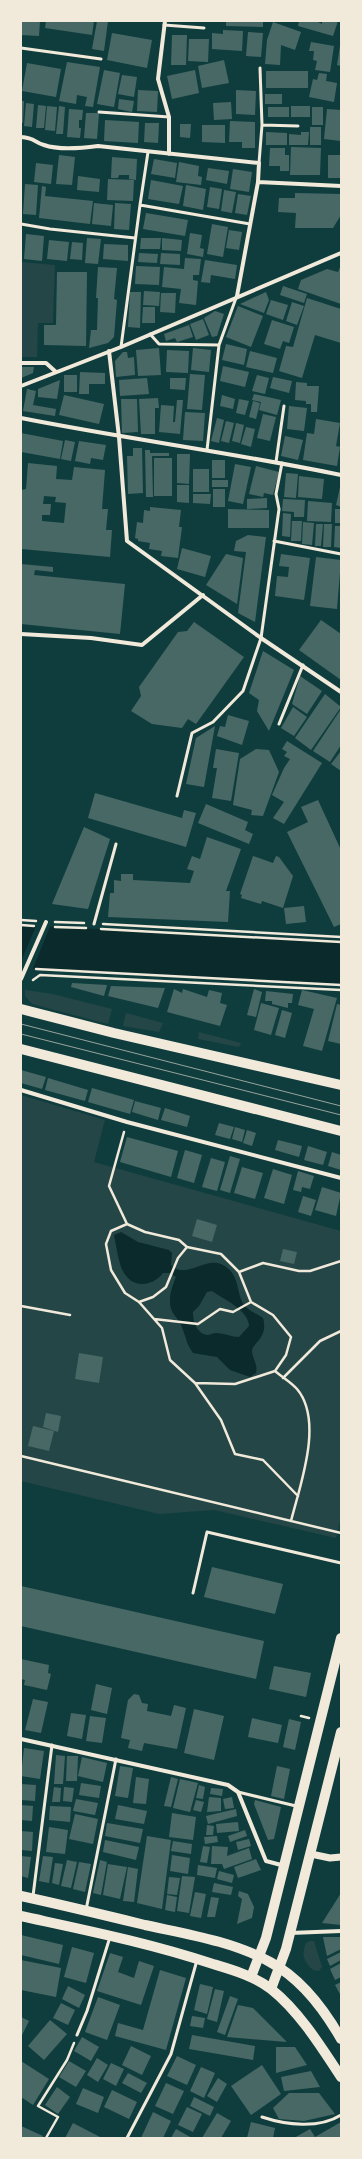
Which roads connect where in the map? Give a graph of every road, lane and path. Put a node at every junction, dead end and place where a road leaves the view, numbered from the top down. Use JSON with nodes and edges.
{"nodes":[{"id":1,"x":165,"y":23,"type":"edge"},
{"id":2,"x":204,"y":28,"type":"dead end"},
{"id":3,"x":21,"y":48,"type":"edge"},
{"id":4,"x":101,"y":59,"type":"dead end"},
{"id":5,"x":260,"y":68,"type":"dead end"},
{"id":6,"x":98,"y":112,"type":"dead end"},
{"id":7,"x":169,"y":117,"type":"junction"},
{"id":8,"x":262,"y":125,"type":"junction"},
{"id":9,"x":298,"y":126,"type":"dead end"},
{"id":10,"x":21,"y":137,"type":"edge"},
{"id":11,"x":148,"y":152,"type":"junction"},
{"id":12,"x":169,"y":154,"type":"junction"},
{"id":13,"x":259,"y":163,"type":"junction"},
{"id":14,"x":258,"y":182,"type":"junction"},
{"id":15,"x":341,"y":186,"type":"edge"},
{"id":16,"x":140,"y":205,"type":"junction"},
{"id":17,"x":21,"y":224,"type":"edge"},
{"id":18,"x":250,"y":224,"type":"junction"},
{"id":19,"x":135,"y":238,"type":"junction"},
{"id":20,"x":341,"y":253,"type":"edge"},
{"id":21,"x":237,"y":296,"type":"junction"},
{"id":22,"x":150,"y":334,"type":"junction"},
{"id":23,"x":219,"y":345,"type":"junction"},
{"id":24,"x":121,"y":347,"type":"junction"},
{"id":25,"x":109,"y":351,"type":"junction"},
{"id":26,"x":21,"y":363,"type":"edge"},
{"id":27,"x":56,"y":372,"type":"junction"},
{"id":28,"x":21,"y":386,"type":"edge"},
{"id":29,"x":284,"y":406,"type":"dead end"},
{"id":30,"x":21,"y":418,"type":"edge"},
{"id":31,"x":119,"y":437,"type":"junction"},
{"id":32,"x":207,"y":450,"type":"junction"},
{"id":33,"x":276,"y":462,"type":"junction"},
{"id":34,"x":282,"y":463,"type":"junction"},
{"id":35,"x":341,"y":475,"type":"edge"},
{"id":36,"x":274,"y":541,"type":"junction"},
{"id":37,"x":341,"y":554,"type":"edge"},
{"id":38,"x":203,"y":595,"type":"junction"},
{"id":39,"x":21,"y":634,"type":"edge"},
{"id":40,"x":261,"y":638,"type":"junction"},
{"id":41,"x":302,"y":665,"type":"junction"},
{"id":42,"x":341,"y":692,"type":"edge"},
{"id":43,"x":279,"y":724,"type":"dead end"},
{"id":44,"x":177,"y":796,"type":"dead end"},
{"id":45,"x":116,"y":844,"type":"dead end"},
{"id":46,"x":21,"y":920,"type":"edge"},
{"id":47,"x":45,"y":923,"type":"junction"},
{"id":48,"x":94,"y":924,"type":"junction"},
{"id":49,"x":21,"y":925,"type":"edge"},
{"id":50,"x":37,"y":926,"type":"dead end"},
{"id":51,"x":52,"y":926,"type":"dead end"},
{"id":52,"x":92,"y":928,"type":"dead end"},
{"id":53,"x":100,"y":929,"type":"dead end"},
{"id":54,"x":341,"y":937,"type":"edge"},
{"id":55,"x":341,"y":942,"type":"edge"},
{"id":56,"x":35,"y":969,"type":"dead end"},
{"id":57,"x":21,"y":979,"type":"edge"},
{"id":58,"x":33,"y":980,"type":"dead end"},
{"id":59,"x":341,"y":985,"type":"edge"},
{"id":60,"x":341,"y":990,"type":"edge"},
{"id":61,"x":21,"y":1009,"type":"edge"},
{"id":62,"x":21,"y":1049,"type":"edge"},
{"id":63,"x":341,"y":1085,"type":"edge"},
{"id":64,"x":21,"y":1090,"type":"edge"},
{"id":65,"x":127,"y":1122,"type":"junction"},
{"id":66,"x":341,"y":1131,"type":"edge"},
{"id":67,"x":341,"y":1178,"type":"edge"},
{"id":68,"x":127,"y":1224,"type":"junction"},
{"id":69,"x":187,"y":1247,"type":"junction"},
{"id":70,"x":341,"y":1261,"type":"edge"},
{"id":71,"x":239,"y":1272,"type":"junction"},
{"id":72,"x":139,"y":1302,"type":"junction"},
{"id":73,"x":251,"y":1302,"type":"junction"},
{"id":74,"x":21,"y":1306,"type":"edge"},
{"id":75,"x":70,"y":1315,"type":"dead end"},
{"id":76,"x":154,"y":1319,"type":"junction"},
{"id":77,"x":341,"y":1331,"type":"edge"},
{"id":78,"x":275,"y":1371,"type":"junction"},
{"id":79,"x":283,"y":1378,"type":"junction"},
{"id":80,"x":195,"y":1383,"type":"junction"},
{"id":81,"x":21,"y":1456,"type":"edge"},
{"id":82,"x":298,"y":1496,"type":"junction"},
{"id":83,"x":291,"y":1521,"type":"junction"},
{"id":84,"x":341,"y":1533,"type":"edge"},
{"id":85,"x":341,"y":1563,"type":"edge"},
{"id":86,"x":192,"y":1593,"type":"dead end"},
{"id":87,"x":341,"y":1638,"type":"edge"},
{"id":88,"x":341,"y":1732,"type":"edge"},
{"id":89,"x":21,"y":1738,"type":"edge"},
{"id":90,"x":52,"y":1745,"type":"junction"},
{"id":91,"x":340,"y":1745,"type":"edge"},
{"id":92,"x":116,"y":1759,"type":"junction"},
{"id":93,"x":238,"y":1792,"type":"junction"},
{"id":94,"x":300,"y":1807,"type":"junction"},
{"id":95,"x":310,"y":1854,"type":"junction"},
{"id":96,"x":341,"y":1857,"type":"edge"},
{"id":97,"x":285,"y":1866,"type":"junction"},
{"id":98,"x":21,"y":1896,"type":"edge"},
{"id":99,"x":32,"y":1899,"type":"junction"},
{"id":100,"x":86,"y":1912,"type":"junction"},
{"id":101,"x":21,"y":1916,"type":"edge"},
{"id":102,"x":341,"y":1931,"type":"edge"},
{"id":103,"x":290,"y":1933,"type":"junction"},
{"id":104,"x":110,"y":1936,"type":"junction"},
{"id":105,"x":260,"y":1957,"type":"junction"},
{"id":106,"x":198,"y":1959,"type":"junction"},
{"id":107,"x":280,"y":1968,"type":"junction"},
{"id":108,"x":251,"y":1977,"type":"junction"},
{"id":109,"x":271,"y":1989,"type":"junction"},
{"id":110,"x":77,"y":2035,"type":"joint"},
{"id":111,"x":341,"y":2039,"type":"edge"},
{"id":112,"x":341,"y":2077,"type":"edge"},
{"id":113,"x":341,"y":2115,"type":"edge"},
{"id":114,"x":262,"y":2117,"type":"dead end"},
{"id":115,"x":46,"y":2138,"type":"edge"},
{"id":116,"x":127,"y":2138,"type":"edge"}],
"edges":[{"from":1,"to":2,"type":"lane"},
{"from":1,"to":7,"type":"street"},
{"from":3,"to":4,"type":"lane"},
{"from":5,"to":8,"type":"lane"},
{"from":6,"to":7,"type":"lane"},
{"from":7,"to":12,"type":"street"},
{"from":8,"to":9,"type":"lane"},
{"from":8,"to":13,"type":"lane"},
{"from":10,"to":11,"type":"street"},
{"from":11,"to":12,"type":"street"},
{"from":11,"to":16,"type":"lane"},
{"from":12,"to":13,"type":"street"},
{"from":13,"to":14,"type":"street"},
{"from":14,"to":15,"type":"street"},
{"from":14,"to":18,"type":"street"},
{"from":16,"to":18,"type":"lane"},
{"from":16,"to":19,"type":"lane"},
{"from":17,"to":19,"type":"lane"},
{"from":18,"to":21,"type":"street"},
{"from":19,"to":24,"type":"lane"},
{"from":20,"to":21,"type":"street"},
{"from":21,"to":22,"type":"street"},
{"from":21,"to":23,"type":"lane"},
{"from":22,"to":23,"type":"lane"},
{"from":22,"to":24,"type":"street"},
{"from":23,"to":32,"type":"lane"},
{"from":24,"to":25,"type":"street"},
{"from":25,"to":27,"type":"street"},
{"from":25,"to":31,"type":"street"},
{"from":26,"to":27,"type":"street"},
{"from":27,"to":28,"type":"street"},
{"from":29,"to":33,"type":"lane"},
{"from":30,"to":31,"type":"street"},
{"from":31,"to":32,"type":"street"},
{"from":31,"to":38,"type":"street"},
{"from":32,"to":33,"type":"street"},
{"from":33,"to":34,"type":"street"},
{"from":34,"to":35,"type":"street"},
{"from":34,"to":36,"type":"lane"},
{"from":36,"to":37,"type":"lane"},
{"from":36,"to":40,"type":"lane"},
{"from":38,"to":39,"type":"street"},
{"from":38,"to":40,"type":"street"},
{"from":40,"to":41,"type":"street"},
{"from":40,"to":44,"type":"lane"},
{"from":41,"to":42,"type":"street"},
{"from":41,"to":43,"type":"lane"},
{"from":45,"to":48,"type":"lane"},
{"from":46,"to":47,"type":"path"},
{"from":47,"to":48,"type":"path"},
{"from":47,"to":57,"type":"street"},
{"from":48,"to":54,"type":"path"},
{"from":49,"to":50,"type":"path"},
{"from":51,"to":52,"type":"path"},
{"from":53,"to":55,"type":"path"},
{"from":56,"to":59,"type":"path"},
{"from":58,"to":60,"type":"path"},
{"from":61,"to":63,"type":"main road"},
{"from":62,"to":66,"type":"main road"},
{"from":64,"to":65,"type":"street"},
{"from":65,"to":67,"type":"street"},
{"from":65,"to":68,"type":"path"},
{"from":68,"to":69,"type":"path"},
{"from":68,"to":72,"type":"path"},
{"from":69,"to":71,"type":"path"},
{"from":69,"to":72,"type":"path"},
{"from":70,"to":71,"type":"path"},
{"from":71,"to":73,"type":"path"},
{"from":72,"to":76,"type":"path"},
{"from":73,"to":76,"type":"path"},
{"from":73,"to":78,"type":"path"},
{"from":74,"to":75,"type":"path"},
{"from":76,"to":80,"type":"path"},
{"from":77,"to":79,"type":"path"},
{"from":78,"to":79,"type":"path"},
{"from":78,"to":80,"type":"path"},
{"from":79,"to":82,"type":"path"},
{"from":80,"to":82,"type":"path"},
{"from":81,"to":83,"type":"path"},
{"from":82,"to":83,"type":"path"},
{"from":83,"to":84,"type":"path"},
{"from":85,"to":86,"type":"lane"},
{"from":87,"to":94,"type":"main road"},
{"from":88,"to":91,"type":"main road"},
{"from":89,"to":90,"type":"street"},
{"from":90,"to":92,"type":"street"},
{"from":90,"to":99,"type":"lane"},
{"from":91,"to":95,"type":"main road"},
{"from":92,"to":93,"type":"street"},
{"from":92,"to":100,"type":"lane"},
{"from":93,"to":94,"type":"lane"},
{"from":93,"to":97,"type":"street"},
{"from":94,"to":97,"type":"main road"},
{"from":95,"to":96,"type":"street"},
{"from":95,"to":103,"type":"main road"},
{"from":97,"to":105,"type":"main road"},
{"from":98,"to":99,"type":"main road"},
{"from":99,"to":100,"type":"main road"},
{"from":100,"to":105,"type":"main road"},
{"from":101,"to":104,"type":"main road"},
{"from":102,"to":103,"type":"street"},
{"from":103,"to":107,"type":"main road"},
{"from":104,"to":106,"type":"main road"},
{"from":104,"to":110,"type":"lane"},
{"from":105,"to":107,"type":"main road"},
{"from":105,"to":108,"type":"main road"},
{"from":106,"to":108,"type":"main road"},
{"from":106,"to":116,"type":"lane"},
{"from":107,"to":109,"type":"main road"},
{"from":107,"to":111,"type":"main road"},
{"from":108,"to":109,"type":"main road"},
{"from":109,"to":112,"type":"main road"},
{"from":110,"to":115,"type":"path"},
{"from":113,"to":114,"type":"lane"}]}
